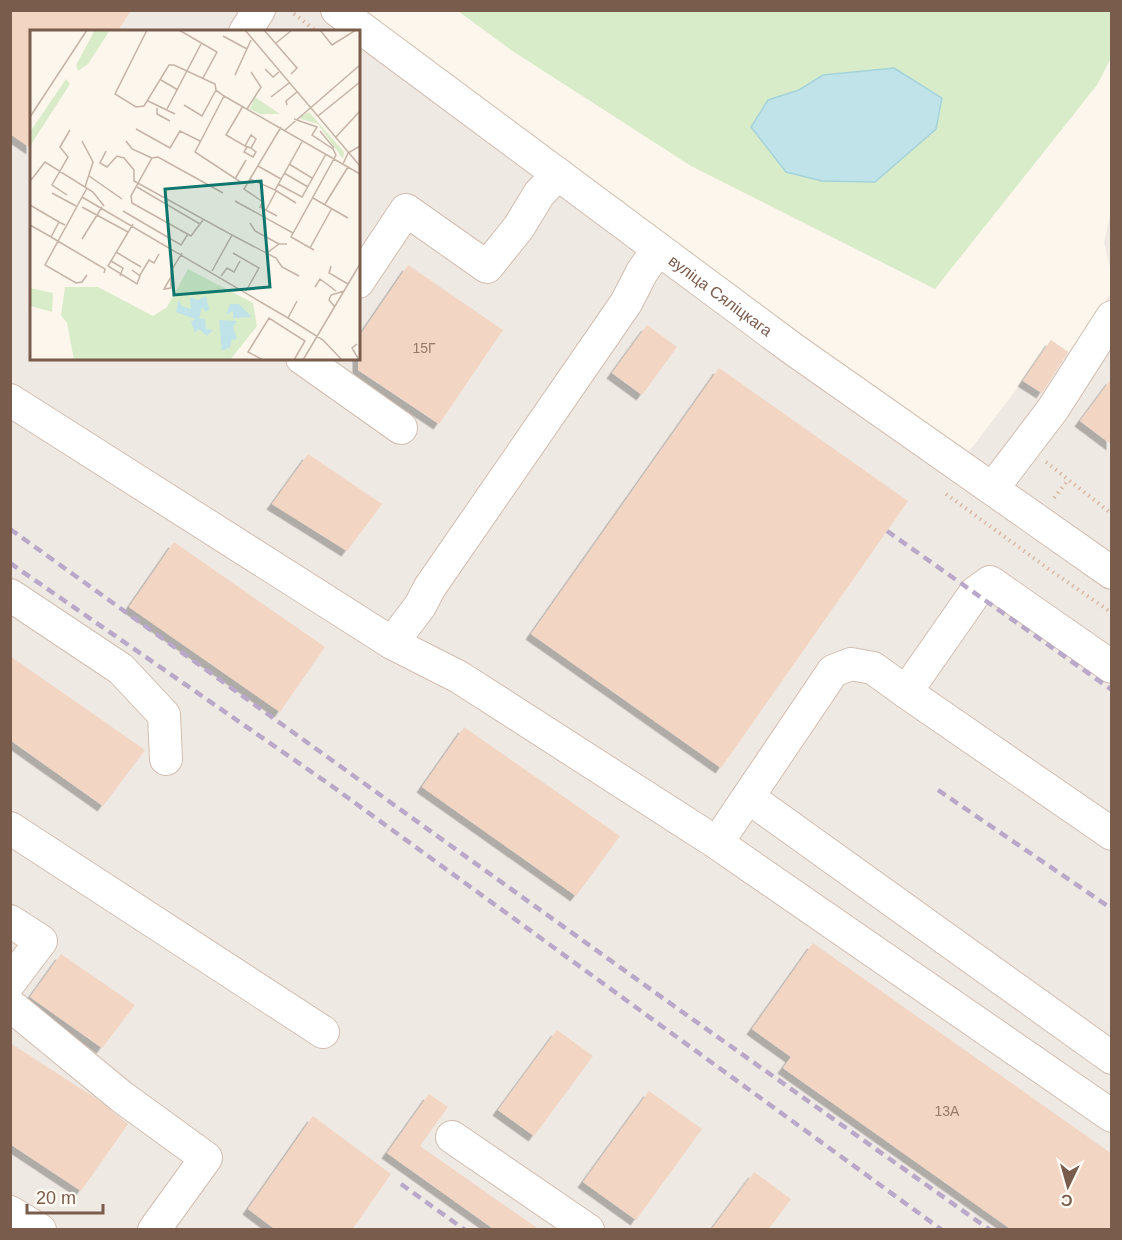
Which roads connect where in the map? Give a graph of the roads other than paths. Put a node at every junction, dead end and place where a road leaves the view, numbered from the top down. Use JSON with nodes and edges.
{"nodes":[{"id":1,"x":259,"y":10,"type":"edge"},
{"id":2,"x":337,"y":10,"type":"edge"},
{"id":3,"x":247,"y":30,"type":"edge"},
{"id":4,"x":558,"y":174,"type":"junction"},
{"id":5,"x":658,"y":249,"type":"junction"},
{"id":6,"x":360,"y":279,"type":"edge"},
{"id":7,"x":1112,"y":317,"type":"edge"},
{"id":8,"x":305,"y":360,"type":"edge"},
{"id":9,"x":10,"y":400,"type":"edge"},
{"id":10,"x":402,"y":428,"type":"dead end"},
{"id":11,"x":993,"y":489,"type":"junction"},
{"id":12,"x":1112,"y":573,"type":"edge"},
{"id":13,"x":10,"y":595,"type":"edge"},
{"id":14,"x":392,"y":643,"type":"junction"},
{"id":15,"x":1112,"y":667,"type":"edge"},
{"id":16,"x":906,"y":692,"type":"junction"},
{"id":17,"x":166,"y":759,"type":"dead end"},
{"id":18,"x":748,"y":797,"type":"junction"},
{"id":19,"x":10,"y":828,"type":"edge"},
{"id":20,"x":1112,"y":834,"type":"edge"},
{"id":21,"x":717,"y":843,"type":"junction"},
{"id":22,"x":10,"y":921,"type":"edge"},
{"id":23,"x":10,"y":982,"type":"edge"},
{"id":24,"x":10,"y":1005,"type":"edge"},
{"id":25,"x":323,"y":1032,"type":"dead end"},
{"id":26,"x":1112,"y":1058,"type":"edge"},
{"id":27,"x":1112,"y":1116,"type":"edge"},
{"id":28,"x":452,"y":1137,"type":"dead end"},
{"id":29,"x":10,"y":1212,"type":"edge"},
{"id":30,"x":40,"y":1230,"type":"edge"},
{"id":31,"x":154,"y":1230,"type":"edge"},
{"id":32,"x":588,"y":1230,"type":"edge"}],
"edges":[{"from":1,"to":3,"type":"street"},
{"from":2,"to":4,"type":"street","name":"вуліца Сяліцкага"},
{"from":4,"to":5,"type":"street","name":"вуліца Сяліцкага"},
{"from":4,"to":6,"type":"street"},
{"from":5,"to":11,"type":"street","name":"вуліца Сяліцкага"},
{"from":5,"to":14,"type":"street"},
{"from":7,"to":11,"type":"street"},
{"from":8,"to":10,"type":"street"},
{"from":9,"to":14,"type":"street"},
{"from":11,"to":12,"type":"street","name":"вуліца Сяліцкага"},
{"from":13,"to":17,"type":"street"},
{"from":14,"to":21,"type":"street"},
{"from":15,"to":16,"type":"street"},
{"from":16,"to":18,"type":"street"},
{"from":16,"to":20,"type":"street"},
{"from":18,"to":21,"type":"street"},
{"from":18,"to":26,"type":"street"},
{"from":19,"to":25,"type":"street"},
{"from":21,"to":27,"type":"street"},
{"from":22,"to":23,"type":"street"},
{"from":24,"to":31,"type":"street"},
{"from":28,"to":32,"type":"street"},
{"from":29,"to":30,"type":"street"}]}
